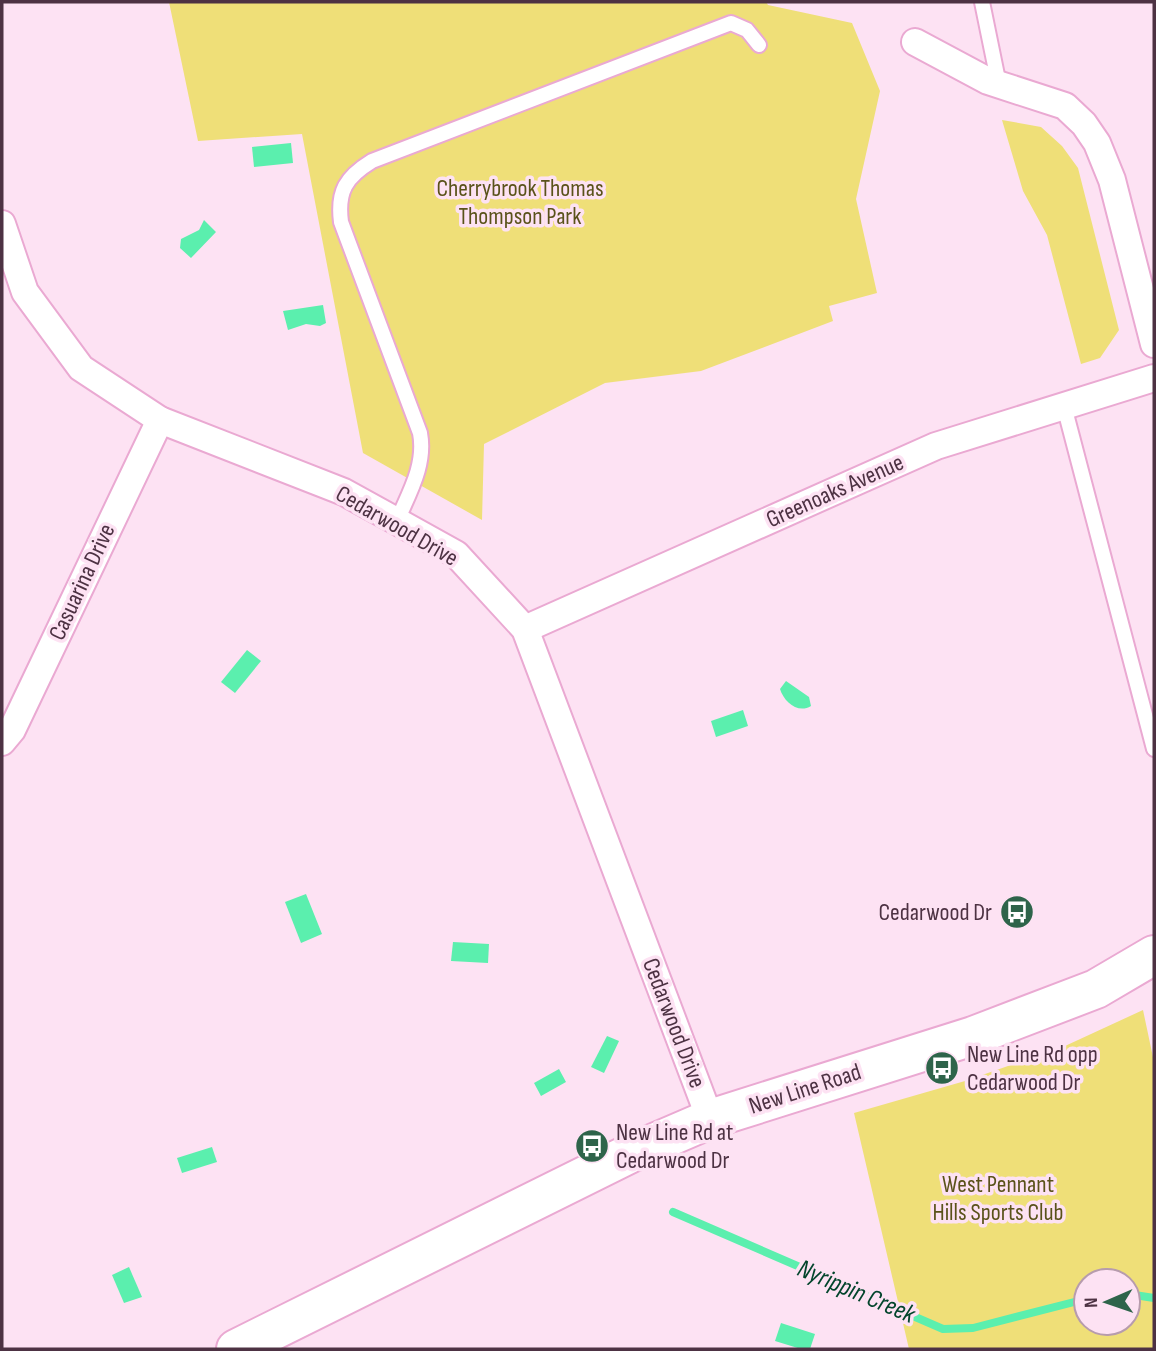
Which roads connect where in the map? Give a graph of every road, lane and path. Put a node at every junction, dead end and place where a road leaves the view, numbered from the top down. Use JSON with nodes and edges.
{"nodes":[{"id":1,"x":982,"y":2,"type":"edge"},
{"id":2,"x":915,"y":42,"type":"dead end"},
{"id":3,"x":759,"y":45,"type":"dead end"},
{"id":4,"x":999,"y":85,"type":"junction"},
{"id":5,"x":2,"y":224,"type":"edge"},
{"id":6,"x":1154,"y":344,"type":"edge"},
{"id":7,"x":1154,"y":378,"type":"edge"},
{"id":8,"x":1064,"y":406,"type":"junction"},
{"id":9,"x":160,"y":420,"type":"junction"},
{"id":10,"x":397,"y":521,"type":"junction"},
{"id":11,"x":525,"y":629,"type":"junction"},
{"id":12,"x":2,"y":742,"type":"edge"},
{"id":13,"x":1154,"y":749,"type":"edge"},
{"id":14,"x":1154,"y":954,"type":"edge"},
{"id":15,"x":710,"y":1119,"type":"junction"},
{"id":16,"x":236,"y":1349,"type":"edge"}],
"edges":[{"from":1,"to":4,"type":"lane"},
{"from":2,"to":4,"type":"street"},
{"from":3,"to":10,"type":"lane"},
{"from":4,"to":6,"type":"street"},
{"from":5,"to":9,"type":"street","name":"Cedarwood Drive"},
{"from":7,"to":8,"type":"street","name":"Greenoaks Avenue"},
{"from":8,"to":11,"type":"street","name":"Greenoaks Avenue"},
{"from":8,"to":13,"type":"lane"},
{"from":9,"to":10,"type":"street","name":"Cedarwood Drive"},
{"from":9,"to":12,"type":"street","name":"Casuarina Drive"},
{"from":10,"to":11,"type":"street","name":"Cedarwood Drive"},
{"from":11,"to":15,"type":"street","name":"Cedarwood Drive"},
{"from":14,"to":15,"type":"main road","name":"New Line Road"},
{"from":15,"to":16,"type":"main road","name":"New Line Road"}]}
